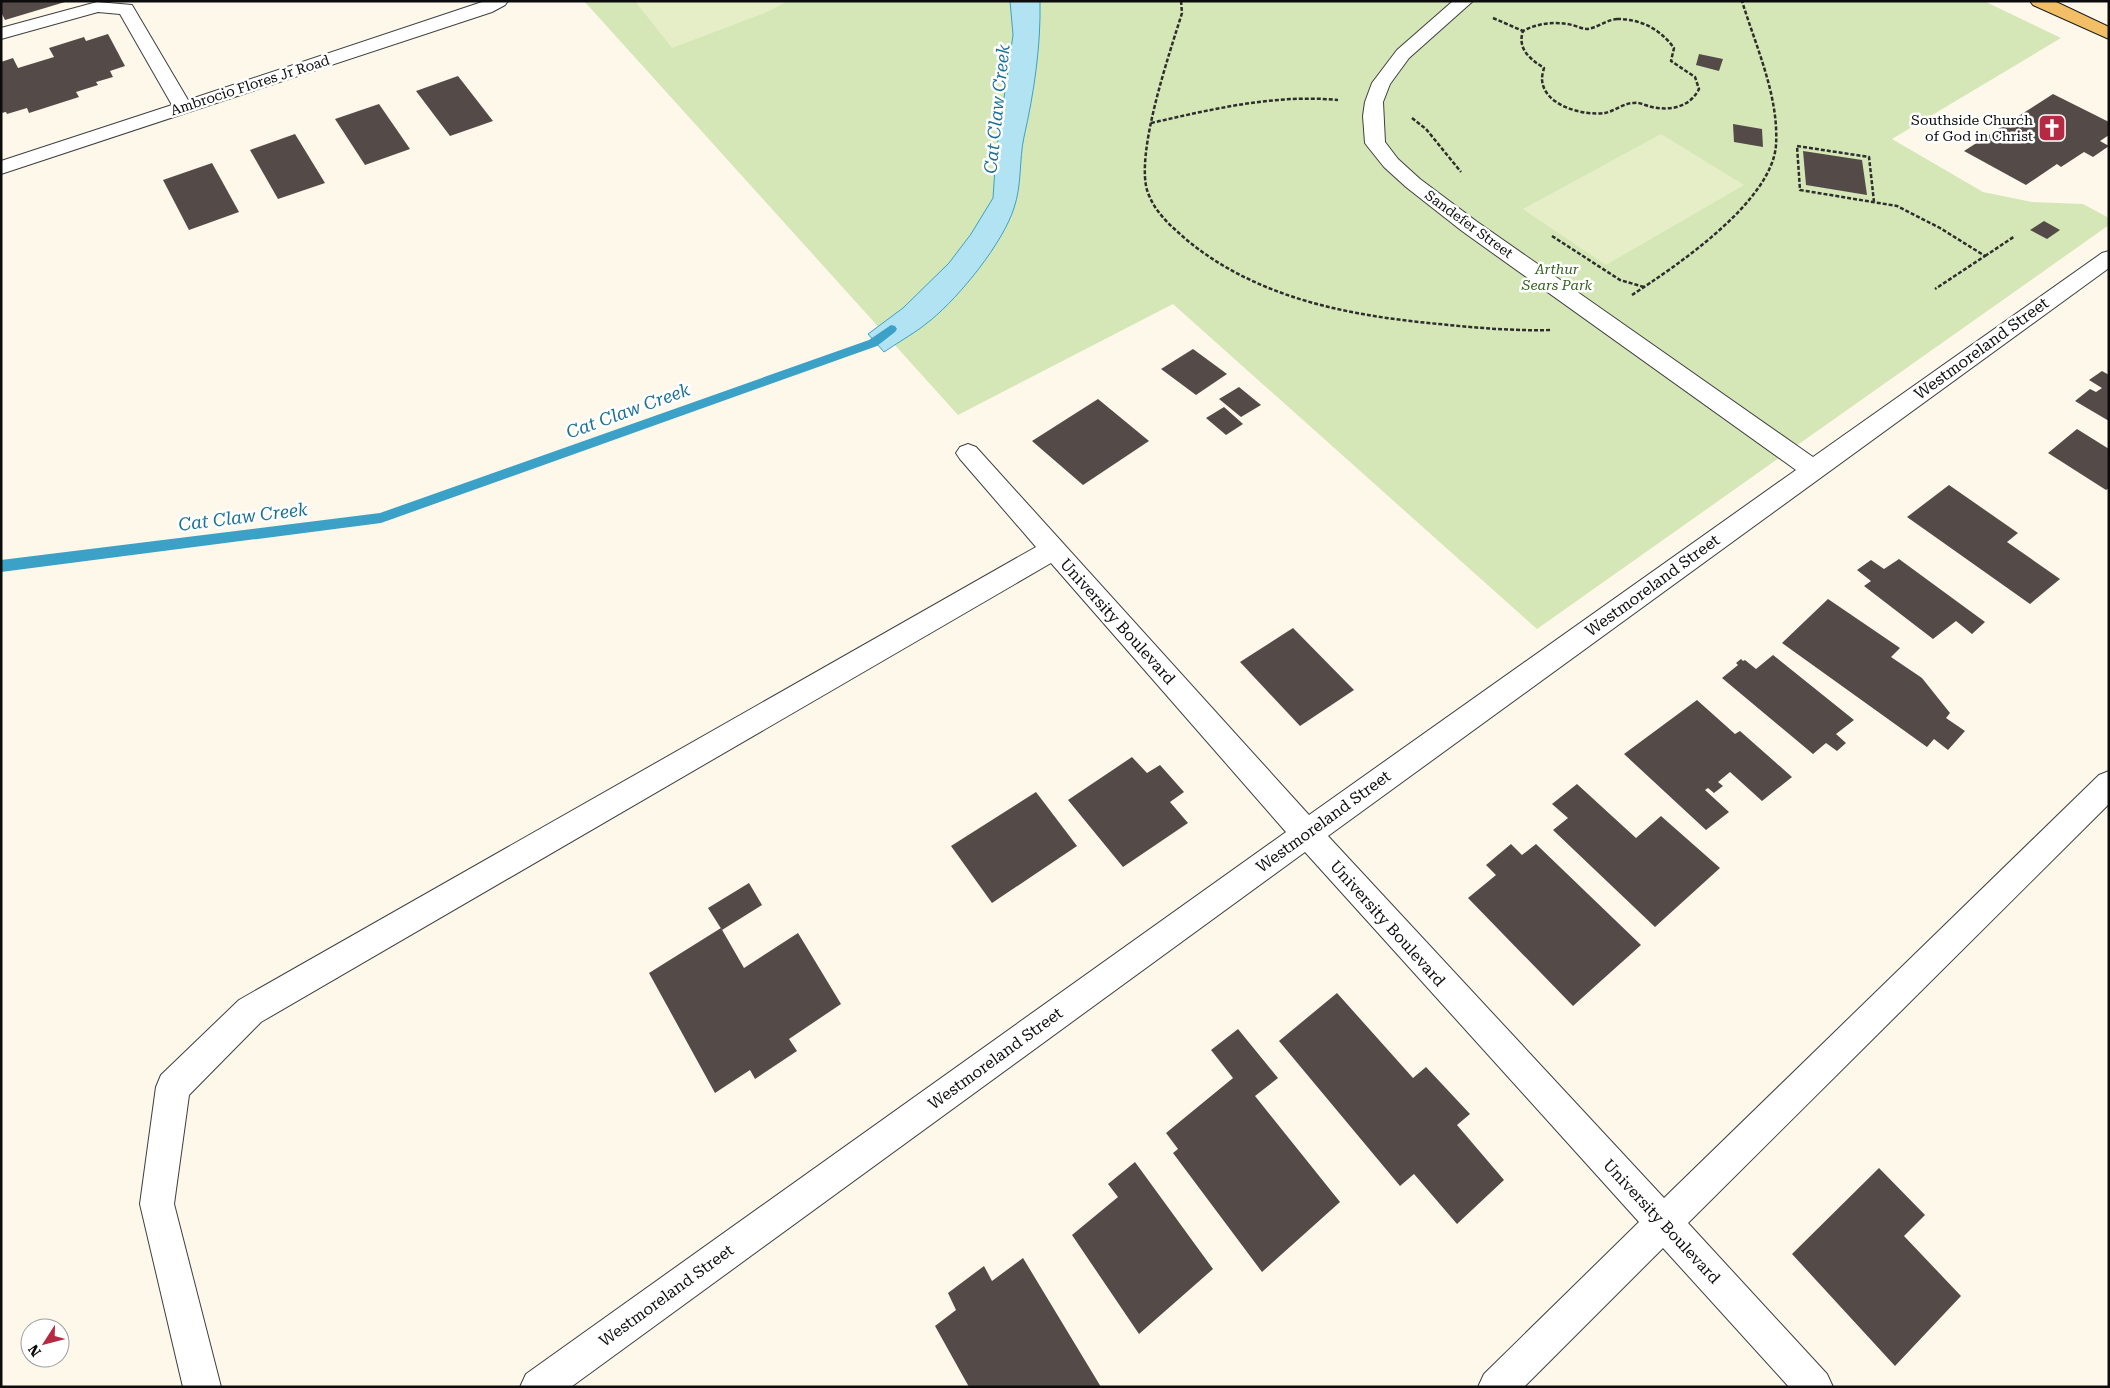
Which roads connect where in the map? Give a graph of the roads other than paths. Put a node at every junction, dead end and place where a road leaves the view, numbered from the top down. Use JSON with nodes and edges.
{"nodes":[{"id":1,"x":498,"y":1,"type":"edge"},
{"id":2,"x":2039,"y":1,"type":"edge"},
{"id":3,"x":1462,"y":3,"type":"edge"},
{"id":4,"x":1,"y":34,"type":"edge"},
{"id":5,"x":2109,"y":34,"type":"edge"},
{"id":6,"x":183,"y":108,"type":"junction"},
{"id":7,"x":1,"y":168,"type":"edge"},
{"id":8,"x":2109,"y":258,"type":"edge"},
{"id":9,"x":968,"y":453,"type":"dead end"},
{"id":10,"x":1814,"y":470,"type":"junction"},
{"id":11,"x":1054,"y":549,"type":"junction"},
{"id":12,"x":2109,"y":784,"type":"edge"},
{"id":13,"x":1306,"y":833,"type":"junction"},
{"id":14,"x":1662,"y":1222,"type":"junction"},
{"id":15,"x":202,"y":1387,"type":"edge"},
{"id":16,"x":539,"y":1387,"type":"edge"},
{"id":17,"x":1497,"y":1387,"type":"edge"},
{"id":18,"x":1814,"y":1387,"type":"edge"}],
"edges":[{"from":1,"to":6,"type":"street","name":"Ambrocio Flores Jr Road"},
{"from":2,"to":5,"type":"main road"},
{"from":3,"to":10,"type":"street","name":"Sandefer Street"},
{"from":4,"to":6,"type":"street"},
{"from":6,"to":7,"type":"street","name":"Ambrocio Flores Jr Road"},
{"from":8,"to":10,"type":"street","name":"Westmoreland Street"},
{"from":9,"to":11,"type":"street","name":"University Boulevard"},
{"from":10,"to":13,"type":"street","name":"Westmoreland Street"},
{"from":11,"to":13,"type":"street","name":"University Boulevard"},
{"from":11,"to":15,"type":"street"},
{"from":12,"to":14,"type":"street"},
{"from":13,"to":14,"type":"street","name":"University Boulevard"},
{"from":13,"to":16,"type":"street","name":"Westmoreland Street"},
{"from":14,"to":17,"type":"street"},
{"from":14,"to":18,"type":"street","name":"University Boulevard"}]}
